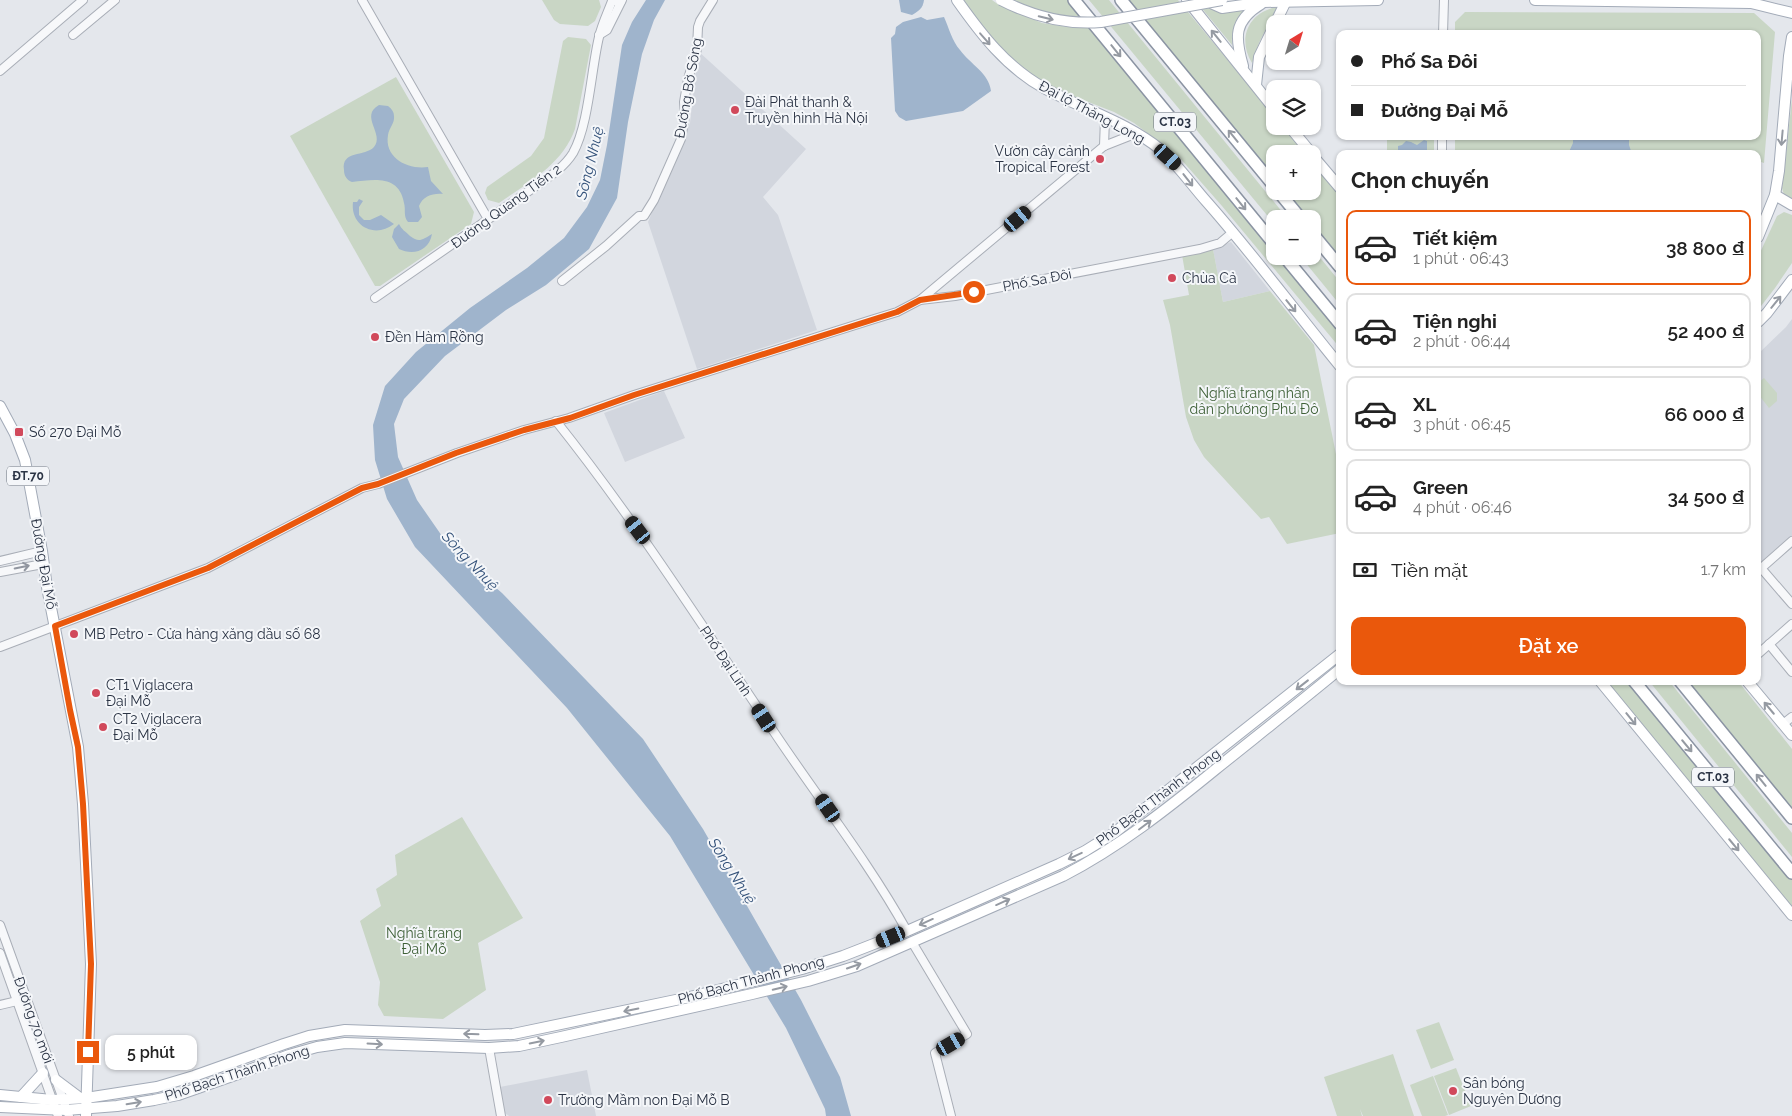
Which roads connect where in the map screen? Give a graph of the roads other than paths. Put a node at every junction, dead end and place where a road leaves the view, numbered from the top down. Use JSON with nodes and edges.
{"nodes":[{"id":1,"x":83,"y":0,"type":"edge"},
{"id":2,"x":115,"y":0,"type":"edge"},
{"id":3,"x":362,"y":0,"type":"edge"},
{"id":4,"x":612,"y":0,"type":"edge"},
{"id":5,"x":622,"y":0,"type":"edge"},
{"id":6,"x":713,"y":0,"type":"edge"},
{"id":7,"x":956,"y":0,"type":"edge"},
{"id":8,"x":1001,"y":0,"type":"edge"},
{"id":9,"x":1074,"y":0,"type":"edge"},
{"id":10,"x":1121,"y":0,"type":"edge"},
{"id":11,"x":1187,"y":0,"type":"edge"},
{"id":12,"x":1211,"y":0,"type":"edge"},
{"id":13,"x":1222,"y":0,"type":"edge"},
{"id":14,"x":1378,"y":0,"type":"edge"},
{"id":15,"x":1444,"y":0,"type":"edge"},
{"id":16,"x":1535,"y":0,"type":"edge"},
{"id":17,"x":1572,"y":0,"type":"edge"},
{"id":18,"x":1751,"y":1,"type":"edge"},
{"id":19,"x":1264,"y":2,"type":"junction"},
{"id":20,"x":1286,"y":2,"type":"junction"},
{"id":21,"x":1792,"y":14,"type":"edge"},
{"id":22,"x":1444,"y":30,"type":"edge"},
{"id":23,"x":73,"y":35,"type":"dead end"},
{"id":24,"x":599,"y":35,"type":"junction"},
{"id":25,"x":1792,"y":37,"type":"edge"},
{"id":26,"x":0,"y":71,"type":"edge"},
{"id":27,"x":1245,"y":72,"type":"junction"},
{"id":28,"x":1256,"y":85,"type":"junction"},
{"id":29,"x":1266,"y":98,"type":"edge"},
{"id":30,"x":1105,"y":118,"type":"junction"},
{"id":31,"x":1137,"y":134,"type":"junction"},
{"id":32,"x":1296,"y":135,"type":"edge"},
{"id":33,"x":1305,"y":145,"type":"edge"},
{"id":34,"x":1104,"y":146,"type":"junction"},
{"id":35,"x":1321,"y":165,"type":"edge"},
{"id":36,"x":1266,"y":176,"type":"edge"},
{"id":37,"x":1336,"y":183,"type":"edge"},
{"id":38,"x":1775,"y":195,"type":"junction"},
{"id":39,"x":1285,"y":200,"type":"edge"},
{"id":40,"x":1792,"y":205,"type":"edge"},
{"id":41,"x":1294,"y":210,"type":"edge"},
{"id":42,"x":488,"y":219,"type":"junction"},
{"id":43,"x":1761,"y":230,"type":"edge"},
{"id":44,"x":1233,"y":232,"type":"junction"},
{"id":45,"x":1266,"y":234,"type":"edge"},
{"id":46,"x":1321,"y":244,"type":"edge"},
{"id":47,"x":1336,"y":261,"type":"edge"},
{"id":48,"x":1291,"y":265,"type":"edge"},
{"id":49,"x":945,"y":279,"type":"junction"},
{"id":50,"x":1792,"y":280,"type":"edge"},
{"id":51,"x":562,"y":281,"type":"dead end"},
{"id":52,"x":951,"y":296,"type":"junction"},
{"id":53,"x":375,"y":298,"type":"dead end"},
{"id":54,"x":920,"y":300,"type":"junction"},
{"id":55,"x":1336,"y":319,"type":"edge"},
{"id":56,"x":1761,"y":319,"type":"edge"},
{"id":57,"x":1336,"y":361,"type":"edge"},
{"id":58,"x":0,"y":406,"type":"edge"},
{"id":59,"x":556,"y":421,"type":"junction"},
{"id":60,"x":1792,"y":541,"type":"edge"},
{"id":61,"x":42,"y":551,"type":"junction"},
{"id":62,"x":0,"y":561,"type":"edge"},
{"id":63,"x":44,"y":564,"type":"junction"},
{"id":64,"x":1761,"y":567,"type":"edge"},
{"id":65,"x":1761,"y":571,"type":"edge"},
{"id":66,"x":0,"y":572,"type":"edge"},
{"id":67,"x":1792,"y":604,"type":"edge"},
{"id":68,"x":1792,"y":624,"type":"edge"},
{"id":69,"x":55,"y":626,"type":"junction"},
{"id":70,"x":1769,"y":644,"type":"junction"},
{"id":71,"x":0,"y":647,"type":"edge"},
{"id":72,"x":1761,"y":651,"type":"edge"},
{"id":73,"x":1336,"y":657,"type":"edge"},
{"id":74,"x":1336,"y":672,"type":"edge"},
{"id":75,"x":1792,"y":672,"type":"edge"},
{"id":76,"x":1603,"y":685,"type":"edge"},
{"id":77,"x":1637,"y":685,"type":"edge"},
{"id":78,"x":1683,"y":685,"type":"edge"},
{"id":79,"x":1750,"y":685,"type":"edge"},
{"id":80,"x":1792,"y":717,"type":"edge"},
{"id":81,"x":1783,"y":724,"type":"junction"},
{"id":82,"x":1792,"y":735,"type":"edge"},
{"id":83,"x":1792,"y":818,"type":"edge"},
{"id":84,"x":1042,"y":871,"type":"junction"},
{"id":85,"x":1792,"y":873,"type":"edge"},
{"id":86,"x":1047,"y":883,"type":"junction"},
{"id":87,"x":1792,"y":914,"type":"edge"},
{"id":88,"x":0,"y":925,"type":"edge"},
{"id":89,"x":907,"y":931,"type":"junction"},
{"id":90,"x":912,"y":942,"type":"junction"},
{"id":91,"x":0,"y":953,"type":"edge"},
{"id":92,"x":17,"y":1001,"type":"junction"},
{"id":93,"x":0,"y":1005,"type":"edge"},
{"id":94,"x":651,"y":1006,"type":"junction"},
{"id":95,"x":653,"y":1017,"type":"junction"},
{"id":96,"x":345,"y":1030,"type":"junction"},
{"id":97,"x":345,"y":1043,"type":"junction"},
{"id":98,"x":489,"y":1048,"type":"junction"},
{"id":99,"x":43,"y":1073,"type":"junction"},
{"id":100,"x":56,"y":1080,"type":"junction"},
{"id":101,"x":0,"y":1095,"type":"edge"},
{"id":102,"x":21,"y":1097,"type":"junction"},
{"id":103,"x":63,"y":1099,"type":"junction"},
{"id":104,"x":84,"y":1105,"type":"edge"},
{"id":105,"x":0,"y":1107,"type":"edge"},
{"id":106,"x":60,"y":1110,"type":"edge"},
{"id":107,"x":37,"y":1113,"type":"edge"},
{"id":108,"x":501,"y":1116,"type":"edge"},
{"id":109,"x":951,"y":1116,"type":"edge"}],
"edges":[{"from":1,"to":26,"type":"street"},
{"from":2,"to":23,"type":"street"},
{"from":3,"to":42,"type":"street"},
{"from":4,"to":5,"type":"street"},
{"from":4,"to":24,"type":"street"},
{"from":5,"to":24,"type":"street","name":"Đường Quang Tiến 2"},
{"from":6,"to":51,"type":"street","name":"Đường Bờ Sông"},
{"from":7,"to":30,"type":"main road","name":"Đại lộ Thăng Long","one_way":true},
{"from":8,"to":13,"type":"main road","one_way":true,"bridge":true},
{"from":9,"to":45,"type":"highway","number":"CT.03","one_way":true},
{"from":36,"to":10,"type":"highway","number":"CT.03","one_way":true},
{"from":27,"to":11,"type":"main road","one_way":true},
{"from":12,"to":19,"type":"main road"},
{"from":14,"to":20,"type":"main road"},
{"from":15,"to":22,"type":"street"},
{"from":16,"to":17,"type":"main road"},
{"from":17,"to":18,"type":"main road"},
{"from":18,"to":21,"type":"main road"},
{"from":19,"to":20,"type":"main road"},
{"from":19,"to":27,"type":"main road"},
{"from":20,"to":28,"type":"main road"},
{"from":24,"to":42,"type":"street","name":"Đường Quang Tiến 2"},
{"from":25,"to":38,"type":"main road","one_way":true},
{"from":27,"to":28,"type":"main road"},
{"from":28,"to":29,"type":"main road"},
{"from":30,"to":31,"type":"main road","name":"Đại lộ Thăng Long"},
{"from":30,"to":34,"type":"street"},
{"from":31,"to":34,"type":"street"},
{"from":31,"to":44,"type":"main road","name":"Đại lộ Thăng Long","one_way":true},
{"from":32,"to":33,"type":"main road"},
{"from":34,"to":49,"type":"street"},
{"from":35,"to":37,"type":"main road"},
{"from":38,"to":40,"type":"main road"},
{"from":38,"to":43,"type":"main road"},
{"from":39,"to":41,"type":"highway"},
{"from":42,"to":53,"type":"street","name":"Đường Quang Tiến 2"},
{"from":44,"to":52,"type":"street","name":"Phố Sa Đôi"},
{"from":44,"to":57,"type":"main road","name":"Đại lộ Thăng Long","one_way":true},
{"from":46,"to":47,"type":"highway"},
{"from":48,"to":55,"type":"highway"},
{"from":49,"to":52,"type":"street"},
{"from":49,"to":54,"type":"street"},
{"from":56,"to":50,"type":"main road","one_way":true},
{"from":52,"to":54,"type":"street","name":"Phố Sa Đôi"},
{"from":54,"to":59,"type":"street","name":"Phố Sa Đôi"},
{"from":58,"to":61,"type":"main road","name":"Đường Đại Mỗ","number":"ĐT.70"},
{"from":59,"to":69,"type":"street","name":"Phố Sa Đôi"},
{"from":59,"to":89,"type":"street","name":"Phố Đại Linh"},
{"from":60,"to":64,"type":"street"},
{"from":61,"to":62,"type":"street"},
{"from":61,"to":63,"type":"main road","name":"Đường Đại Mỗ","number":"ĐT.70"},
{"from":66,"to":63,"type":"street","one_way":true},
{"from":63,"to":69,"type":"main road","name":"Đường Đại Mỗ","number":"ĐT.70"},
{"from":65,"to":67,"type":"street"},
{"from":68,"to":70,"type":"street"},
{"from":69,"to":71,"type":"street","name":"Phố Sa Đôi"},
{"from":69,"to":104,"type":"main road","name":"Đường Đại Mỗ","number":"ĐT.70"},
{"from":70,"to":72,"type":"street"},
{"from":70,"to":75,"type":"street"},
{"from":73,"to":84,"type":"main road","name":"Phố Bạch Thành Phong","one_way":true},
{"from":86,"to":74,"type":"main road","name":"Phố Bạch Thành Phong","one_way":true},
{"from":76,"to":87,"type":"main road","one_way":true},
{"from":77,"to":85,"type":"highway","number":"CT.03","one_way":true},
{"from":83,"to":78,"type":"highway","number":"CT.03","one_way":true},
{"from":81,"to":79,"type":"main road","one_way":true},
{"from":80,"to":81,"type":"street"},
{"from":81,"to":82,"type":"main road"},
{"from":84,"to":86,"type":"main road"},
{"from":84,"to":89,"type":"main road","name":"Phố Bạch Thành Phong","one_way":true},
{"from":90,"to":86,"type":"main road","name":"Phố Bạch Thành Phong","one_way":true},
{"from":88,"to":100,"type":"street","name":"Đường 70 mới"},
{"from":89,"to":94,"type":"main road","name":"Phố Bạch Thành Phong"},
{"from":95,"to":90,"type":"main road","name":"Phố Bạch Thành Phong","one_way":true},
{"from":90,"to":109,"type":"street"},
{"from":91,"to":92,"type":"street","name":"Đường 70 mới"},
{"from":92,"to":93,"type":"street"},
{"from":92,"to":99,"type":"street","name":"Đường 70 mới"},
{"from":94,"to":95,"type":"main road"},
{"from":94,"to":96,"type":"main road","name":"Phố Bạch Thành Phong","one_way":true},
{"from":98,"to":95,"type":"main road","name":"Phố Bạch Thành Phong","one_way":true},
{"from":96,"to":97,"type":"main road"},
{"from":96,"to":104,"type":"main road","name":"Phố Bạch Thành Phong"},
{"from":97,"to":98,"type":"main road","name":"Phố Bạch Thành Phong","one_way":true},
{"from":104,"to":97,"type":"main road","name":"Phố Bạch Thành Phong","one_way":true},
{"from":98,"to":108,"type":"street"},
{"from":99,"to":102,"type":"main road"},
{"from":99,"to":106,"type":"street","name":"Đường 70 mới"},
{"from":100,"to":103,"type":"street","name":"Đường 70 mới"},
{"from":100,"to":104,"type":"main road"},
{"from":101,"to":102,"type":"main road"},
{"from":102,"to":106,"type":"main road"},
{"from":103,"to":104,"type":"main road"},
{"from":103,"to":106,"type":"main road"},
{"from":104,"to":106,"type":"main road"},
{"from":105,"to":107,"type":"main road"},
{"from":106,"to":107,"type":"main road"}]}
